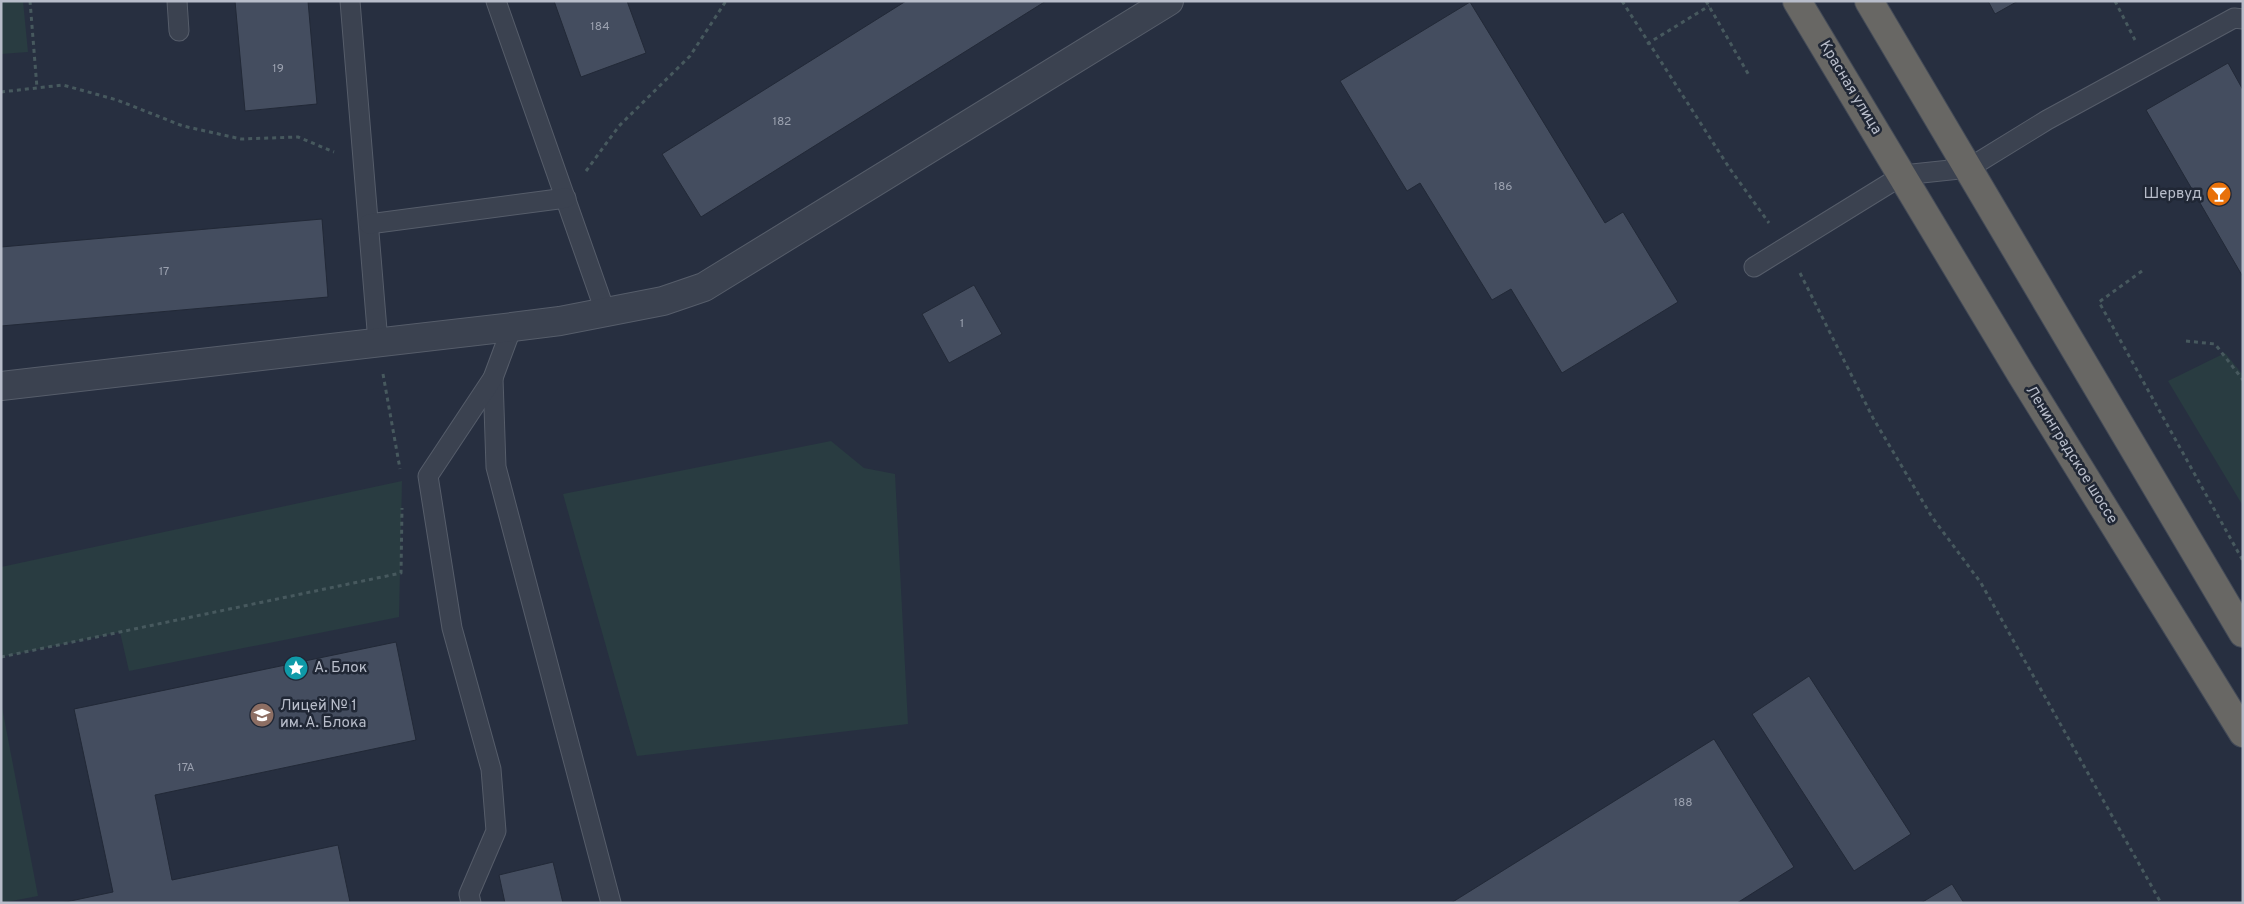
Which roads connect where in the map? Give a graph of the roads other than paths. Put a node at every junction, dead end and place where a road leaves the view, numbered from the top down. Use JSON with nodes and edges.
{"nodes":[{"id":1,"x":177,"y":1,"type":"edge"},
{"id":2,"x":350,"y":1,"type":"edge"},
{"id":3,"x":496,"y":1,"type":"edge"},
{"id":4,"x":1169,"y":1,"type":"edge"},
{"id":5,"x":1797,"y":1,"type":"edge"},
{"id":6,"x":1869,"y":1,"type":"edge"},
{"id":7,"x":2243,"y":19,"type":"edge"},
{"id":8,"x":179,"y":31,"type":"dead end"},
{"id":9,"x":1969,"y":168,"type":"junction"},
{"id":10,"x":1902,"y":175,"type":"junction"},
{"id":11,"x":566,"y":198,"type":"junction"},
{"id":12,"x":369,"y":224,"type":"junction"},
{"id":13,"x":1754,"y":268,"type":"dead end"},
{"id":14,"x":605,"y":311,"type":"junction"},
{"id":15,"x":512,"y":327,"type":"junction"},
{"id":16,"x":378,"y":342,"type":"junction"},
{"id":17,"x":493,"y":378,"type":"junction"},
{"id":18,"x":1,"y":386,"type":"edge"},
{"id":19,"x":2243,"y":633,"type":"edge"},
{"id":20,"x":2243,"y":733,"type":"edge"},
{"id":21,"x":471,"y":903,"type":"edge"},
{"id":22,"x":611,"y":903,"type":"edge"}],
"edges":[{"from":1,"to":8,"type":"lane"},
{"from":2,"to":12,"type":"lane"},
{"from":3,"to":11,"type":"lane"},
{"from":4,"to":14,"type":"street"},
{"from":5,"to":10,"type":"highway","name":"Красная улица"},
{"from":6,"to":9,"type":"highway"},
{"from":7,"to":9,"type":"lane"},
{"from":9,"to":10,"type":"lane"},
{"from":9,"to":19,"type":"highway"},
{"from":10,"to":13,"type":"lane"},
{"from":10,"to":20,"type":"highway","name":"Ленинградское шоссе"},
{"from":11,"to":12,"type":"lane"},
{"from":11,"to":14,"type":"lane"},
{"from":12,"to":16,"type":"lane"},
{"from":14,"to":15,"type":"street"},
{"from":15,"to":16,"type":"street"},
{"from":15,"to":17,"type":"lane"},
{"from":16,"to":18,"type":"street"},
{"from":17,"to":21,"type":"lane"},
{"from":17,"to":22,"type":"lane"}]}
